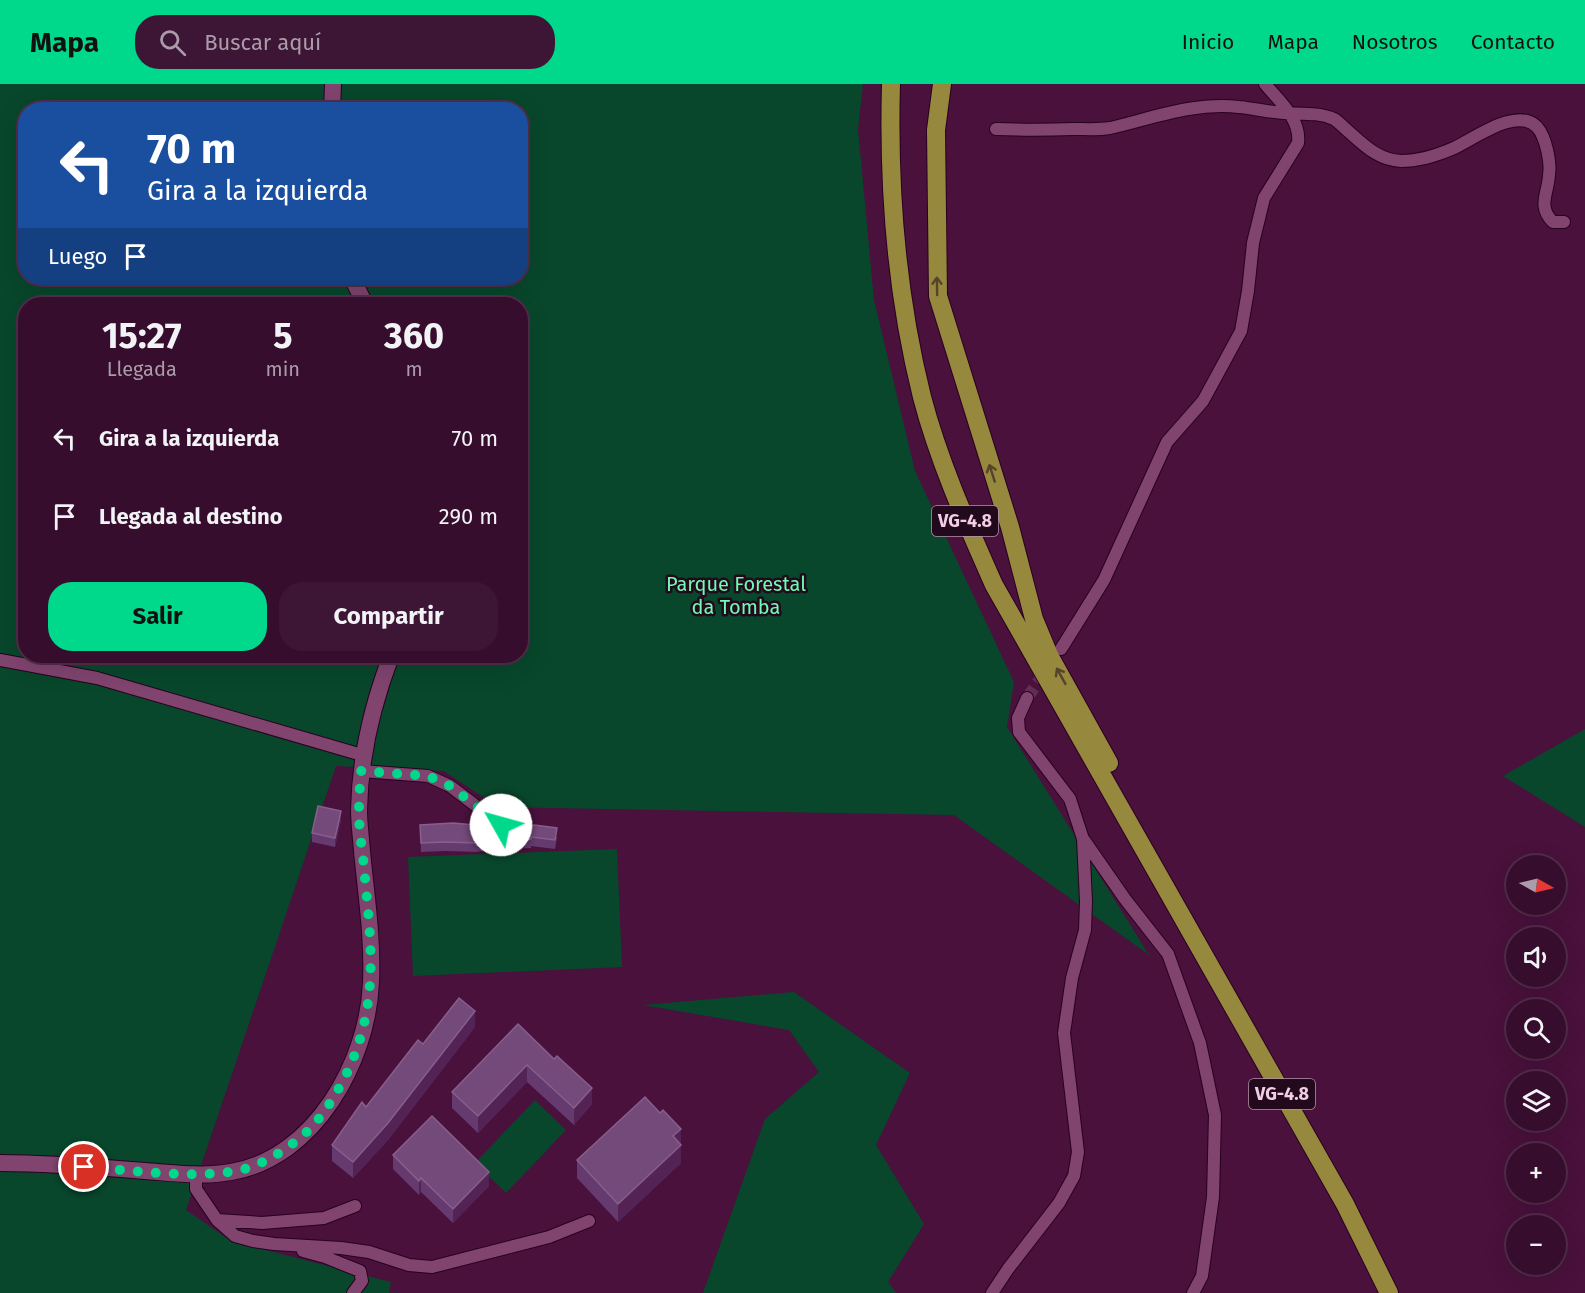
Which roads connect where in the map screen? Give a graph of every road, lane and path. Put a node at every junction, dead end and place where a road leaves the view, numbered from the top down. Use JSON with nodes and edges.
{"nodes":[{"id":1,"x":333,"y":84,"type":"edge"},
{"id":2,"x":942,"y":84,"type":"edge"},
{"id":3,"x":1265,"y":84,"type":"edge"},
{"id":4,"x":891,"y":90,"type":"edge"},
{"id":5,"x":332,"y":102,"type":"edge"},
{"id":6,"x":1289,"y":113,"type":"junction"},
{"id":7,"x":996,"y":129,"type":"dead end"},
{"id":8,"x":1564,"y":222,"type":"dead end"},
{"id":9,"x":1060,"y":649,"type":"dead end"},
{"id":10,"x":0,"y":660,"type":"edge"},
{"id":11,"x":388,"y":663,"type":"edge"},
{"id":12,"x":1027,"y":698,"type":"tunnel mouth"},
{"id":13,"x":362,"y":763,"type":"junction"},
{"id":14,"x":501,"y":825,"type":"edge"},
{"id":15,"x":1083,"y":838,"type":"junction"},
{"id":16,"x":1171,"y":897,"type":"junction"},
{"id":17,"x":0,"y":1162,"type":"edge"},
{"id":18,"x":196,"y":1174,"type":"junction"},
{"id":19,"x":355,"y":1206,"type":"dead end"},
{"id":20,"x":217,"y":1220,"type":"junction"},
{"id":21,"x":589,"y":1221,"type":"dead end"},
{"id":22,"x":274,"y":1244,"type":"junction"},
{"id":23,"x":353,"y":1293,"type":"edge"},
{"id":24,"x":992,"y":1293,"type":"edge"},
{"id":25,"x":1193,"y":1293,"type":"edge"},
{"id":26,"x":1389,"y":1293,"type":"edge"}],
"edges":[{"from":1,"to":5,"type":"street"},
{"from":16,"to":2,"type":"highway","one_way":true},
{"from":3,"to":6,"type":"street"},
{"from":4,"to":16,"type":"highway","number":"VG-4.8"},
{"from":6,"to":7,"type":"street"},
{"from":6,"to":8,"type":"street"},
{"from":6,"to":9,"type":"street"},
{"from":10,"to":13,"type":"street"},
{"from":11,"to":13,"type":"street"},
{"from":12,"to":15,"type":"street"},
{"from":13,"to":14,"type":"street"},
{"from":13,"to":18,"type":"street"},
{"from":15,"to":24,"type":"street"},
{"from":15,"to":25,"type":"street"},
{"from":16,"to":26,"type":"highway","number":"VG-4.8"},
{"from":17,"to":18,"type":"street"},
{"from":18,"to":20,"type":"street"},
{"from":19,"to":20,"type":"street"},
{"from":20,"to":22,"type":"street"},
{"from":21,"to":22,"type":"street"},
{"from":22,"to":23,"type":"street"}]}
